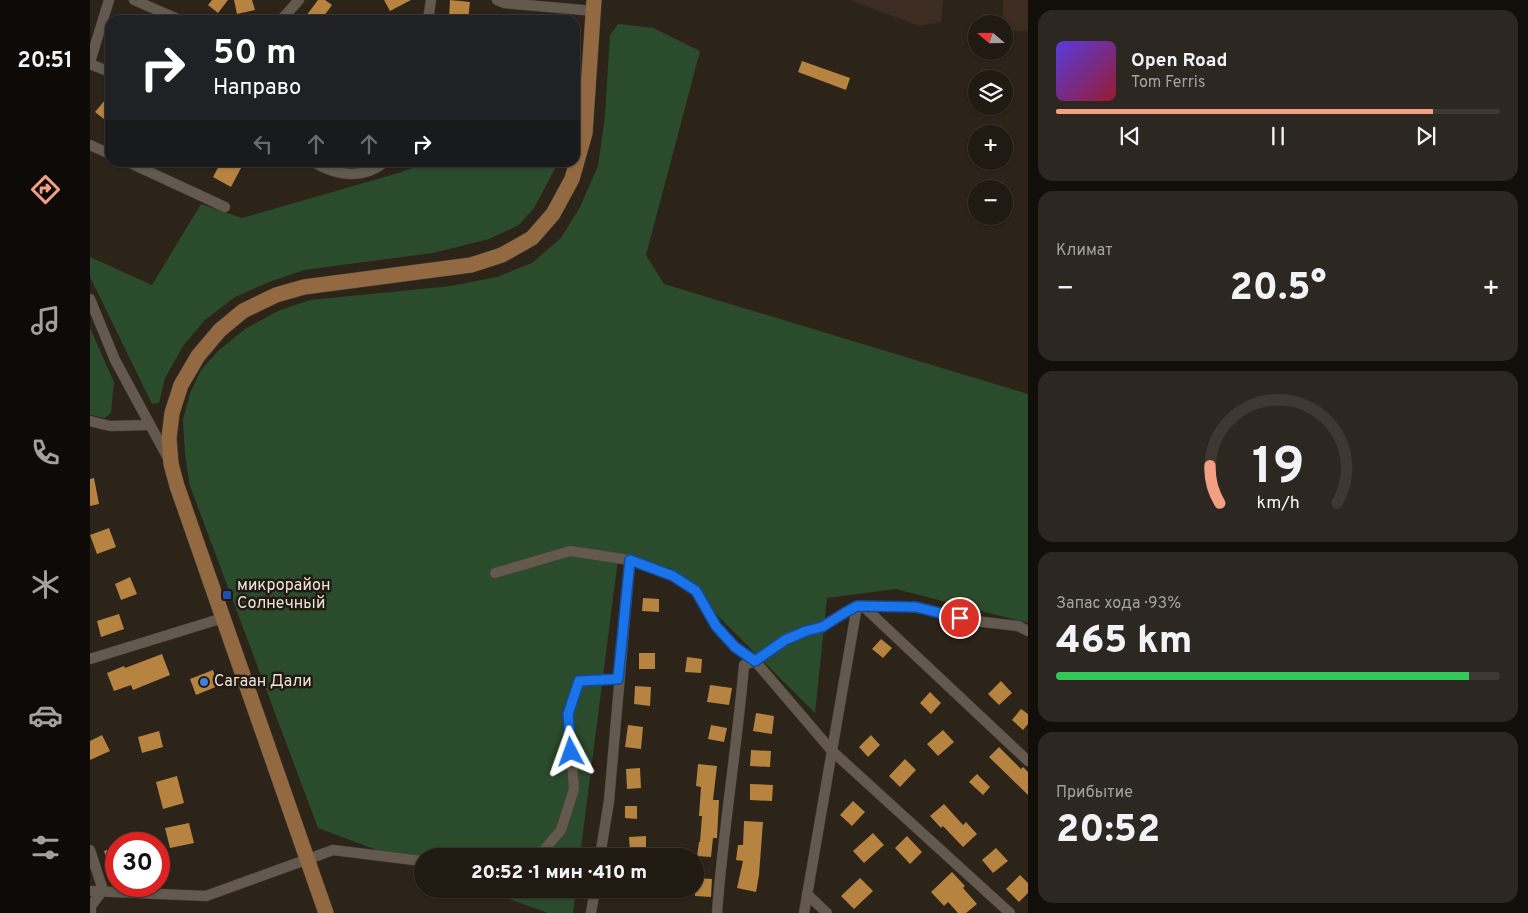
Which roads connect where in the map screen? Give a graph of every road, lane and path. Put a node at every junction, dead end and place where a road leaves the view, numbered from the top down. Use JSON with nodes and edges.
{"nodes":[{"id":1,"x":109,"y":0,"type":"edge"},
{"id":2,"x":134,"y":0,"type":"edge"},
{"id":3,"x":299,"y":0,"type":"edge"},
{"id":4,"x":431,"y":0,"type":"edge"},
{"id":5,"x":497,"y":0,"type":"edge"},
{"id":6,"x":531,"y":3,"type":"edge"},
{"id":7,"x":594,"y":6,"type":"edge"},
{"id":8,"x":168,"y":15,"type":"edge"},
{"id":9,"x":286,"y":15,"type":"edge"},
{"id":10,"x":429,"y":15,"type":"edge"},
{"id":11,"x":90,"y":63,"type":"edge"},
{"id":12,"x":105,"y":70,"type":"edge"},
{"id":13,"x":90,"y":145,"type":"edge"},
{"id":14,"x":580,"y":149,"type":"edge"},
{"id":15,"x":105,"y":152,"type":"edge"},
{"id":16,"x":139,"y":167,"type":"edge"},
{"id":17,"x":324,"y":167,"type":"edge"},
{"id":18,"x":379,"y":167,"type":"edge"},
{"id":19,"x":575,"y":167,"type":"edge"},
{"id":20,"x":225,"y":208,"type":"dead end"},
{"id":21,"x":90,"y":299,"type":"edge"},
{"id":22,"x":90,"y":421,"type":"edge"},
{"id":23,"x":149,"y":425,"type":"junction"},
{"id":24,"x":171,"y":464,"type":"junction"},
{"id":25,"x":630,"y":560,"type":"junction"},
{"id":26,"x":495,"y":573,"type":"dead end"},
{"id":27,"x":860,"y":606,"type":"junction"},
{"id":28,"x":223,"y":618,"type":"junction"},
{"id":29,"x":1028,"y":631,"type":"edge"},
{"id":30,"x":90,"y":659,"type":"edge"},
{"id":31,"x":755,"y":661,"type":"junction"},
{"id":32,"x":618,"y":679,"type":"junction"},
{"id":33,"x":832,"y":751,"type":"junction"},
{"id":34,"x":1028,"y":760,"type":"edge"},
{"id":35,"x":545,"y":848,"type":"edge"},
{"id":36,"x":601,"y":848,"type":"edge"},
{"id":37,"x":90,"y":850,"type":"edge"},
{"id":38,"x":306,"y":859,"type":"junction"},
{"id":39,"x":414,"y":860,"type":"edge"},
{"id":40,"x":104,"y":890,"type":"junction"},
{"id":41,"x":90,"y":891,"type":"edge"},
{"id":42,"x":807,"y":894,"type":"junction"},
{"id":43,"x":594,"y":898,"type":"edge"},
{"id":44,"x":324,"y":912,"type":"edge"},
{"id":45,"x":90,"y":913,"type":"edge"},
{"id":46,"x":591,"y":913,"type":"edge"},
{"id":47,"x":717,"y":913,"type":"edge"},
{"id":48,"x":804,"y":913,"type":"edge"},
{"id":49,"x":827,"y":913,"type":"edge"},
{"id":50,"x":1010,"y":913,"type":"edge"}],
"edges":[{"from":1,"to":11,"type":"street"},
{"from":2,"to":8,"type":"street"},
{"from":3,"to":9,"type":"street"},
{"from":4,"to":10,"type":"street"},
{"from":5,"to":6,"type":"street"},
{"from":6,"to":7,"type":"street"},
{"from":7,"to":14,"type":"main road"},
{"from":11,"to":12,"type":"street"},
{"from":13,"to":15,"type":"street"},
{"from":16,"to":20,"type":"street"},
{"from":17,"to":18,"type":"street"},
{"from":19,"to":24,"type":"main road"},
{"from":21,"to":23,"type":"street"},
{"from":22,"to":23,"type":"street"},
{"from":23,"to":24,"type":"street"},
{"from":24,"to":28,"type":"main road"},
{"from":25,"to":26,"type":"street"},
{"from":25,"to":31,"type":"street"},
{"from":25,"to":32,"type":"street"},
{"from":27,"to":29,"type":"street"},
{"from":27,"to":31,"type":"street"},
{"from":27,"to":33,"type":"street"},
{"from":27,"to":34,"type":"street"},
{"from":28,"to":30,"type":"street"},
{"from":28,"to":38,"type":"main road"},
{"from":31,"to":33,"type":"street"},
{"from":31,"to":47,"type":"street"},
{"from":32,"to":35,"type":"street"},
{"from":32,"to":36,"type":"street"},
{"from":33,"to":42,"type":"street"},
{"from":33,"to":50,"type":"street"},
{"from":37,"to":40,"type":"street"},
{"from":38,"to":39,"type":"street"},
{"from":38,"to":40,"type":"street"},
{"from":38,"to":44,"type":"main road"},
{"from":40,"to":41,"type":"street"},
{"from":40,"to":45,"type":"street"},
{"from":42,"to":48,"type":"street"},
{"from":42,"to":49,"type":"street"},
{"from":43,"to":46,"type":"street"}]}
